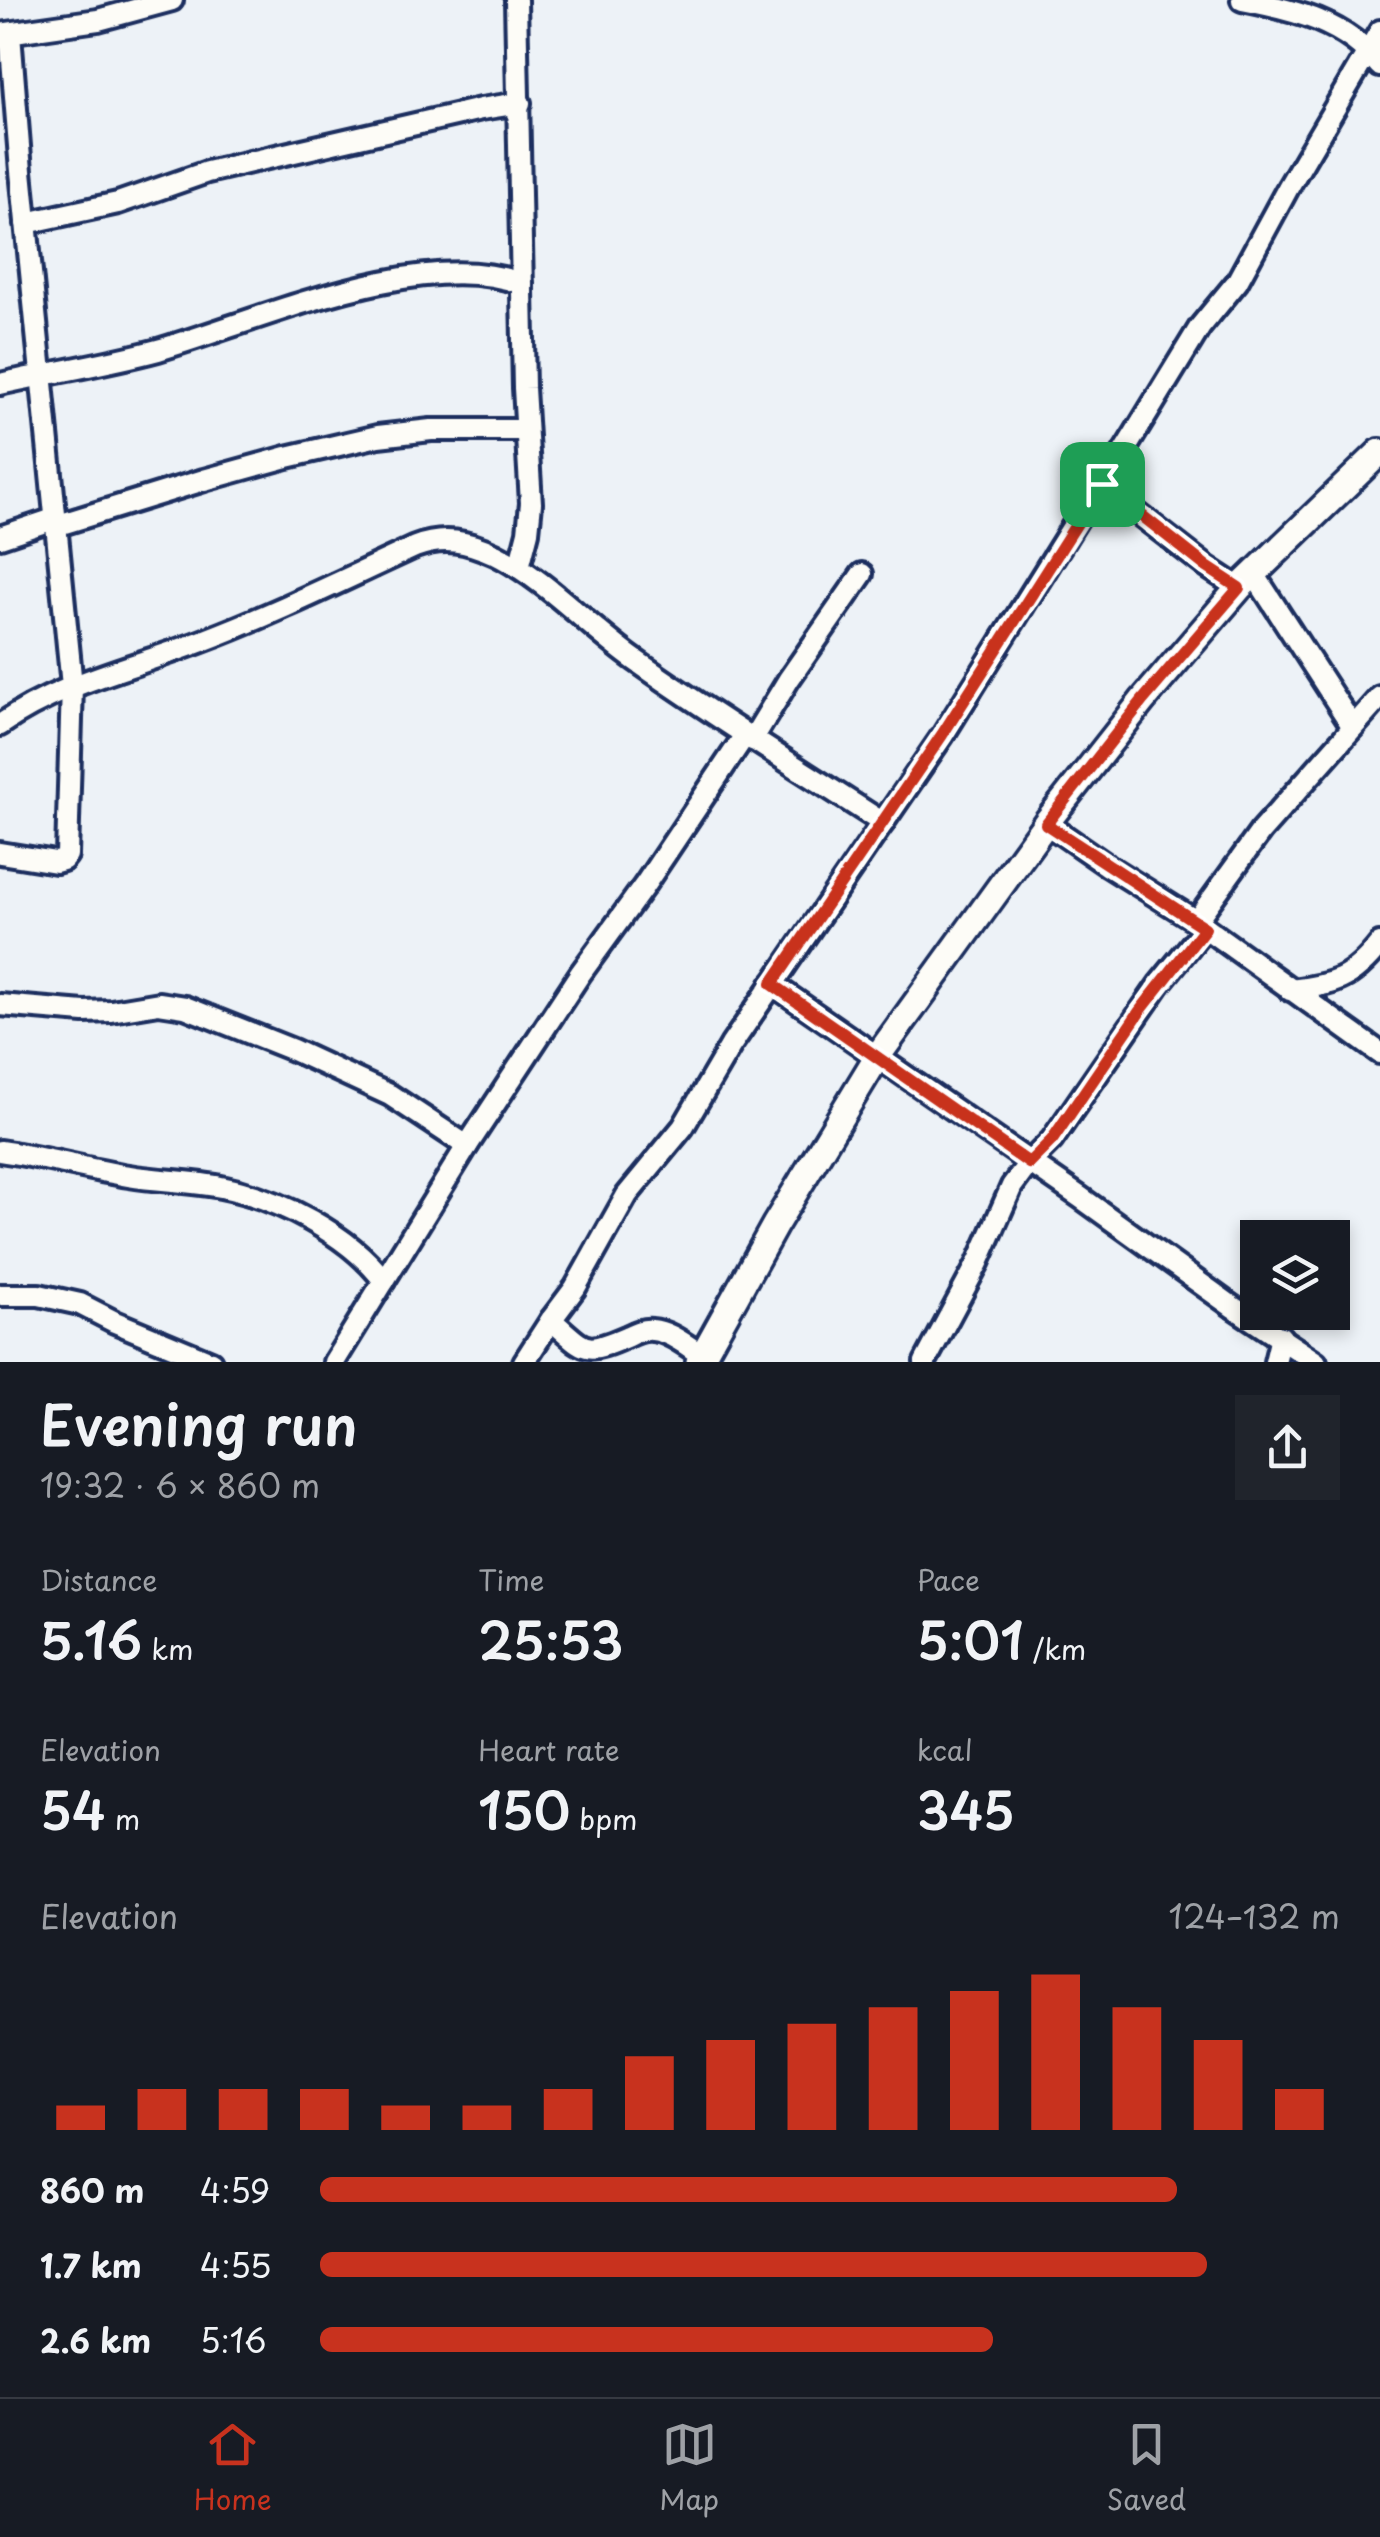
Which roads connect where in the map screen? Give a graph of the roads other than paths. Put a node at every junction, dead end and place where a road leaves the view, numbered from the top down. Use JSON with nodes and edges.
{"nodes":[{"id":1,"x":172,"y":0,"type":"edge"},
{"id":2,"x":516,"y":0,"type":"edge"},
{"id":3,"x":1242,"y":0,"type":"edge"},
{"id":4,"x":137,"y":5,"type":"edge"},
{"id":5,"x":1380,"y":31,"type":"edge"},
{"id":6,"x":5,"y":34,"type":"edge"},
{"id":7,"x":1374,"y":58,"type":"edge"},
{"id":8,"x":520,"y":103,"type":"junction"},
{"id":9,"x":26,"y":223,"type":"junction"},
{"id":10,"x":522,"y":284,"type":"junction"},
{"id":11,"x":41,"y":376,"type":"junction"},
{"id":12,"x":0,"y":384,"type":"edge"},
{"id":13,"x":526,"y":430,"type":"junction"},
{"id":14,"x":1380,"y":452,"type":"edge"},
{"id":15,"x":1102,"y":484,"type":"junction"},
{"id":16,"x":55,"y":522,"type":"junction"},
{"id":17,"x":0,"y":537,"type":"edge"},
{"id":18,"x":519,"y":567,"type":"junction"},
{"id":19,"x":862,"y":574,"type":"dead end"},
{"id":20,"x":1246,"y":581,"type":"junction"},
{"id":21,"x":72,"y":686,"type":"junction"},
{"id":22,"x":1380,"y":696,"type":"edge"},
{"id":23,"x":4,"y":719,"type":"edge"},
{"id":24,"x":1353,"y":727,"type":"junction"},
{"id":25,"x":749,"y":737,"type":"junction"},
{"id":26,"x":884,"y":823,"type":"junction"},
{"id":27,"x":1046,"y":824,"type":"junction"},
{"id":28,"x":0,"y":852,"type":"edge"},
{"id":29,"x":1201,"y":925,"type":"junction"},
{"id":30,"x":1380,"y":944,"type":"edge"},
{"id":31,"x":772,"y":984,"type":"junction"},
{"id":32,"x":1290,"y":990,"type":"junction"},
{"id":33,"x":0,"y":1005,"type":"edge"},
{"id":34,"x":1380,"y":1053,"type":"edge"},
{"id":35,"x":877,"y":1057,"type":"junction"},
{"id":36,"x":467,"y":1146,"type":"junction"},
{"id":37,"x":0,"y":1150,"type":"edge"},
{"id":38,"x":1029,"y":1163,"type":"junction"},
{"id":39,"x":384,"y":1281,"type":"junction"},
{"id":40,"x":0,"y":1295,"type":"edge"},
{"id":41,"x":550,"y":1320,"type":"junction"},
{"id":42,"x":1282,"y":1337,"type":"junction"},
{"id":43,"x":701,"y":1359,"type":"edge"},
{"id":44,"x":211,"y":1362,"type":"edge"},
{"id":45,"x":334,"y":1362,"type":"edge"},
{"id":46,"x":524,"y":1362,"type":"edge"},
{"id":47,"x":924,"y":1362,"type":"edge"},
{"id":48,"x":1275,"y":1362,"type":"edge"},
{"id":49,"x":1316,"y":1362,"type":"edge"}],
"edges":[{"from":1,"to":4,"type":"street"},
{"from":2,"to":8,"type":"street"},
{"from":3,"to":7,"type":"street"},
{"from":4,"to":6,"type":"street"},
{"from":5,"to":7,"type":"street"},
{"from":6,"to":9,"type":"street"},
{"from":7,"to":15,"type":"street"},
{"from":8,"to":9,"type":"street"},
{"from":8,"to":10,"type":"street"},
{"from":9,"to":11,"type":"street"},
{"from":10,"to":11,"type":"street"},
{"from":10,"to":13,"type":"street"},
{"from":11,"to":12,"type":"street"},
{"from":11,"to":16,"type":"street"},
{"from":13,"to":16,"type":"street"},
{"from":13,"to":18,"type":"street"},
{"from":14,"to":20,"type":"main road"},
{"from":15,"to":20,"type":"street"},
{"from":15,"to":26,"type":"street"},
{"from":16,"to":17,"type":"street"},
{"from":16,"to":21,"type":"street"},
{"from":18,"to":21,"type":"street"},
{"from":18,"to":25,"type":"street"},
{"from":19,"to":25,"type":"street"},
{"from":20,"to":24,"type":"street"},
{"from":20,"to":27,"type":"main road"},
{"from":21,"to":23,"type":"street"},
{"from":21,"to":28,"type":"street"},
{"from":22,"to":24,"type":"street"},
{"from":24,"to":29,"type":"street"},
{"from":25,"to":26,"type":"street"},
{"from":25,"to":36,"type":"street"},
{"from":26,"to":31,"type":"street"},
{"from":27,"to":29,"type":"street"},
{"from":27,"to":35,"type":"main road"},
{"from":29,"to":32,"type":"street"},
{"from":29,"to":38,"type":"street"},
{"from":30,"to":32,"type":"street"},
{"from":31,"to":35,"type":"street"},
{"from":31,"to":41,"type":"street"},
{"from":32,"to":34,"type":"street"},
{"from":33,"to":36,"type":"street"},
{"from":35,"to":38,"type":"street"},
{"from":35,"to":43,"type":"main road"},
{"from":36,"to":39,"type":"street"},
{"from":37,"to":39,"type":"street"},
{"from":38,"to":42,"type":"street"},
{"from":38,"to":47,"type":"street"},
{"from":39,"to":45,"type":"street"},
{"from":40,"to":44,"type":"street"},
{"from":41,"to":43,"type":"street"},
{"from":41,"to":46,"type":"street"},
{"from":42,"to":48,"type":"street"},
{"from":42,"to":49,"type":"street"}]}
